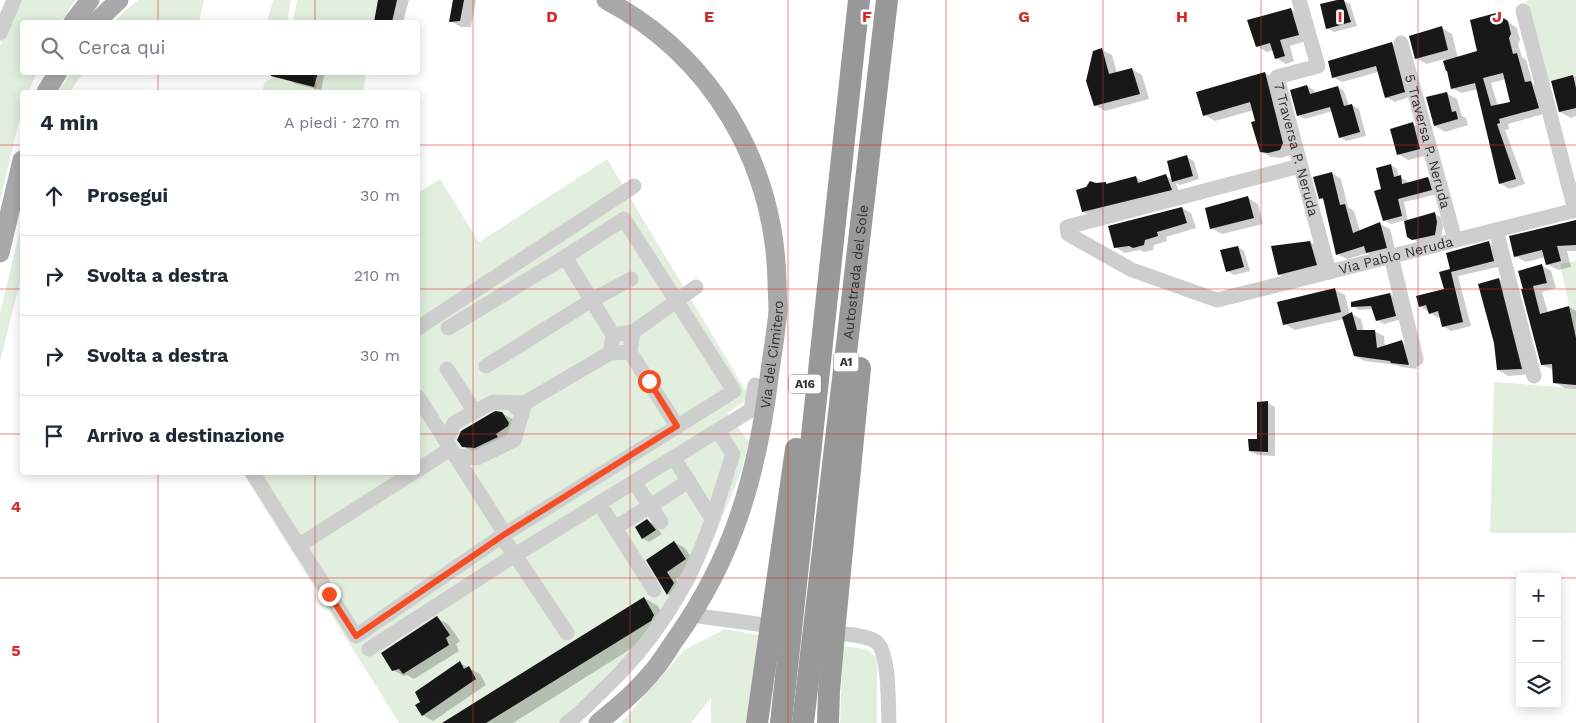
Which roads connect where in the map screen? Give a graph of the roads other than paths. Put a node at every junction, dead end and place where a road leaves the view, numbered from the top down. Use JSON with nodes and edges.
{"nodes":[{"id":1,"x":14,"y":0,"type":"edge"},
{"id":2,"x":90,"y":0,"type":"edge"},
{"id":3,"x":119,"y":0,"type":"edge"},
{"id":4,"x":606,"y":0,"type":"edge"},
{"id":5,"x":859,"y":0,"type":"edge"},
{"id":6,"x":887,"y":0,"type":"edge"},
{"id":7,"x":1299,"y":0,"type":"edge"},
{"id":8,"x":1523,"y":11,"type":"dead end"},
{"id":9,"x":75,"y":20,"type":"edge"},
{"id":10,"x":98,"y":20,"type":"edge"},
{"id":11,"x":0,"y":33,"type":"edge"},
{"id":12,"x":1401,"y":43,"type":"dead end"},
{"id":13,"x":854,"y":45,"type":"junction"},
{"id":14,"x":46,"y":75,"type":"edge"},
{"id":15,"x":56,"y":75,"type":"edge"},
{"id":16,"x":42,"y":90,"type":"edge"},
{"id":17,"x":47,"y":90,"type":"edge"},
{"id":18,"x":868,"y":165,"type":"junction"},
{"id":19,"x":1300,"y":166,"type":"junction"},
{"id":20,"x":20,"y":168,"type":"edge"},
{"id":21,"x":634,"y":186,"type":"dead end"},
{"id":22,"x":1576,"y":210,"type":"edge"},
{"id":23,"x":1496,"y":230,"type":"junction"},
{"id":24,"x":1455,"y":240,"type":"junction"},
{"id":25,"x":0,"y":253,"type":"edge"},
{"id":26,"x":1391,"y":256,"type":"junction"},
{"id":27,"x":565,"y":257,"type":"junction"},
{"id":28,"x":1329,"y":272,"type":"junction"},
{"id":29,"x":631,"y":278,"type":"dead end"},
{"id":30,"x":696,"y":287,"type":"dead end"},
{"id":31,"x":592,"y":300,"type":"junction"},
{"id":32,"x":676,"y":302,"type":"junction"},
{"id":33,"x":420,"y":327,"type":"edge"},
{"id":34,"x":448,"y":328,"type":"dead end"},
{"id":35,"x":633,"y":332,"type":"junction"},
{"id":36,"x":613,"y":335,"type":"junction"},
{"id":37,"x":630,"y":352,"type":"junction"},
{"id":38,"x":610,"y":353,"type":"junction"},
{"id":39,"x":1416,"y":359,"type":"dead end"},
{"id":40,"x":486,"y":366,"type":"dead end"},
{"id":41,"x":447,"y":369,"type":"dead end"},
{"id":42,"x":1534,"y":376,"type":"dead end"},
{"id":43,"x":755,"y":385,"type":"dead end"},
{"id":44,"x":420,"y":400,"type":"edge"},
{"id":45,"x":525,"y":403,"type":"junction"},
{"id":46,"x":474,"y":412,"type":"junction"},
{"id":47,"x":508,"y":412,"type":"dead end"},
{"id":48,"x":677,"y":426,"type":"junction"},
{"id":49,"x":718,"y":431,"type":"junction"},
{"id":50,"x":451,"y":449,"type":"junction"},
{"id":51,"x":674,"y":458,"type":"junction"},
{"id":52,"x":420,"y":469,"type":"edge"},
{"id":53,"x":254,"y":475,"type":"edge"},
{"id":54,"x":409,"y":475,"type":"edge"},
{"id":55,"x":689,"y":481,"type":"junction"},
{"id":56,"x":634,"y":482,"type":"junction"},
{"id":57,"x":599,"y":503,"type":"junction"},
{"id":58,"x":650,"y":505,"type":"junction"},
{"id":59,"x":712,"y":519,"type":"junction"},
{"id":60,"x":661,"y":522,"type":"dead end"},
{"id":61,"x":615,"y":528,"type":"junction"},
{"id":62,"x":504,"y":535,"type":"junction"},
{"id":63,"x":298,"y":546,"type":"junction"},
{"id":64,"x":515,"y":555,"type":"junction"},
{"id":65,"x":654,"y":590,"type":"dead end"},
{"id":66,"x":692,"y":615,"type":"junction"},
{"id":67,"x":567,"y":633,"type":"dead end"},
{"id":68,"x":369,"y":649,"type":"dead end"},
{"id":69,"x":566,"y":723,"type":"edge"},
{"id":70,"x":598,"y":723,"type":"edge"},
{"id":71,"x":756,"y":723,"type":"edge"},
{"id":72,"x":781,"y":723,"type":"edge"},
{"id":73,"x":803,"y":723,"type":"edge"},
{"id":74,"x":828,"y":723,"type":"edge"},
{"id":75,"x":889,"y":723,"type":"edge"}],
"edges":[{"from":1,"to":11,"type":"street"},
{"from":2,"to":9,"type":"main road"},
{"from":3,"to":10,"type":"main road"},
{"from":4,"to":66,"type":"main road","name":"Via del Cimitero"},
{"from":5,"to":13,"type":"highway","name":"Autostrada del Sole","number":"A1"},
{"from":6,"to":18,"type":"highway","name":"Autostrada del Sole","number":"A1"},
{"from":7,"to":19,"type":"street","name":"7 Traversa P. Neruda"},
{"from":8,"to":22,"type":"street"},
{"from":12,"to":24,"type":"street","name":"5 Traversa P. Neruda"},
{"from":13,"to":71,"type":"highway","number":"A16"},
{"from":13,"to":72,"type":"highway","name":"Autostrada del Sole","number":"A1"},
{"from":14,"to":16,"type":"main road"},
{"from":15,"to":17,"type":"main road"},
{"from":18,"to":73,"type":"highway","name":"Autostrada del Sole","number":"A1"},
{"from":18,"to":74,"type":"highway"},
{"from":19,"to":28,"type":"street","name":"7 Traversa P. Neruda"},
{"from":19,"to":28,"type":"street","name":"Via Pablo Neruda"},
{"from":20,"to":25,"type":"main road"},
{"from":21,"to":33,"type":"street"},
{"from":22,"to":23,"type":"street","name":"Via Pablo Neruda"},
{"from":23,"to":24,"type":"street","name":"Via Pablo Neruda"},
{"from":23,"to":42,"type":"street"},
{"from":24,"to":26,"type":"street","name":"Via Pablo Neruda"},
{"from":26,"to":28,"type":"street","name":"Via Pablo Neruda"},
{"from":26,"to":39,"type":"street"},
{"from":27,"to":31,"type":"street"},
{"from":27,"to":32,"type":"street"},
{"from":27,"to":34,"type":"street"},
{"from":29,"to":31,"type":"street"},
{"from":30,"to":32,"type":"street"},
{"from":31,"to":36,"type":"street"},
{"from":31,"to":40,"type":"street"},
{"from":32,"to":35,"type":"street"},
{"from":32,"to":48,"type":"street"},
{"from":35,"to":36,"type":"street"},
{"from":35,"to":37,"type":"street"},
{"from":36,"to":38,"type":"street"},
{"from":37,"to":38,"type":"street"},
{"from":37,"to":48,"type":"street"},
{"from":38,"to":45,"type":"street"},
{"from":41,"to":46,"type":"street"},
{"from":43,"to":49,"type":"street"},
{"from":44,"to":50,"type":"street"},
{"from":45,"to":46,"type":"street"},
{"from":45,"to":47,"type":"street"},
{"from":45,"to":50,"type":"street"},
{"from":46,"to":50,"type":"street"},
{"from":48,"to":62,"type":"street"},
{"from":49,"to":51,"type":"street"},
{"from":49,"to":59,"type":"street"},
{"from":50,"to":52,"type":"street"},
{"from":50,"to":62,"type":"street"},
{"from":51,"to":55,"type":"street"},
{"from":51,"to":56,"type":"street"},
{"from":53,"to":63,"type":"street"},
{"from":54,"to":63,"type":"street"},
{"from":55,"to":58,"type":"street"},
{"from":55,"to":59,"type":"street"},
{"from":56,"to":57,"type":"street"},
{"from":56,"to":58,"type":"street"},
{"from":57,"to":61,"type":"street"},
{"from":57,"to":64,"type":"street"},
{"from":58,"to":60,"type":"street"},
{"from":58,"to":61,"type":"street"},
{"from":59,"to":69,"type":"street"},
{"from":61,"to":65,"type":"street"},
{"from":62,"to":63,"type":"street"},
{"from":62,"to":64,"type":"street"},
{"from":64,"to":67,"type":"street"},
{"from":64,"to":68,"type":"street"},
{"from":66,"to":70,"type":"main road","name":"Via del Cimitero"},
{"from":66,"to":75,"type":"street"}]}
